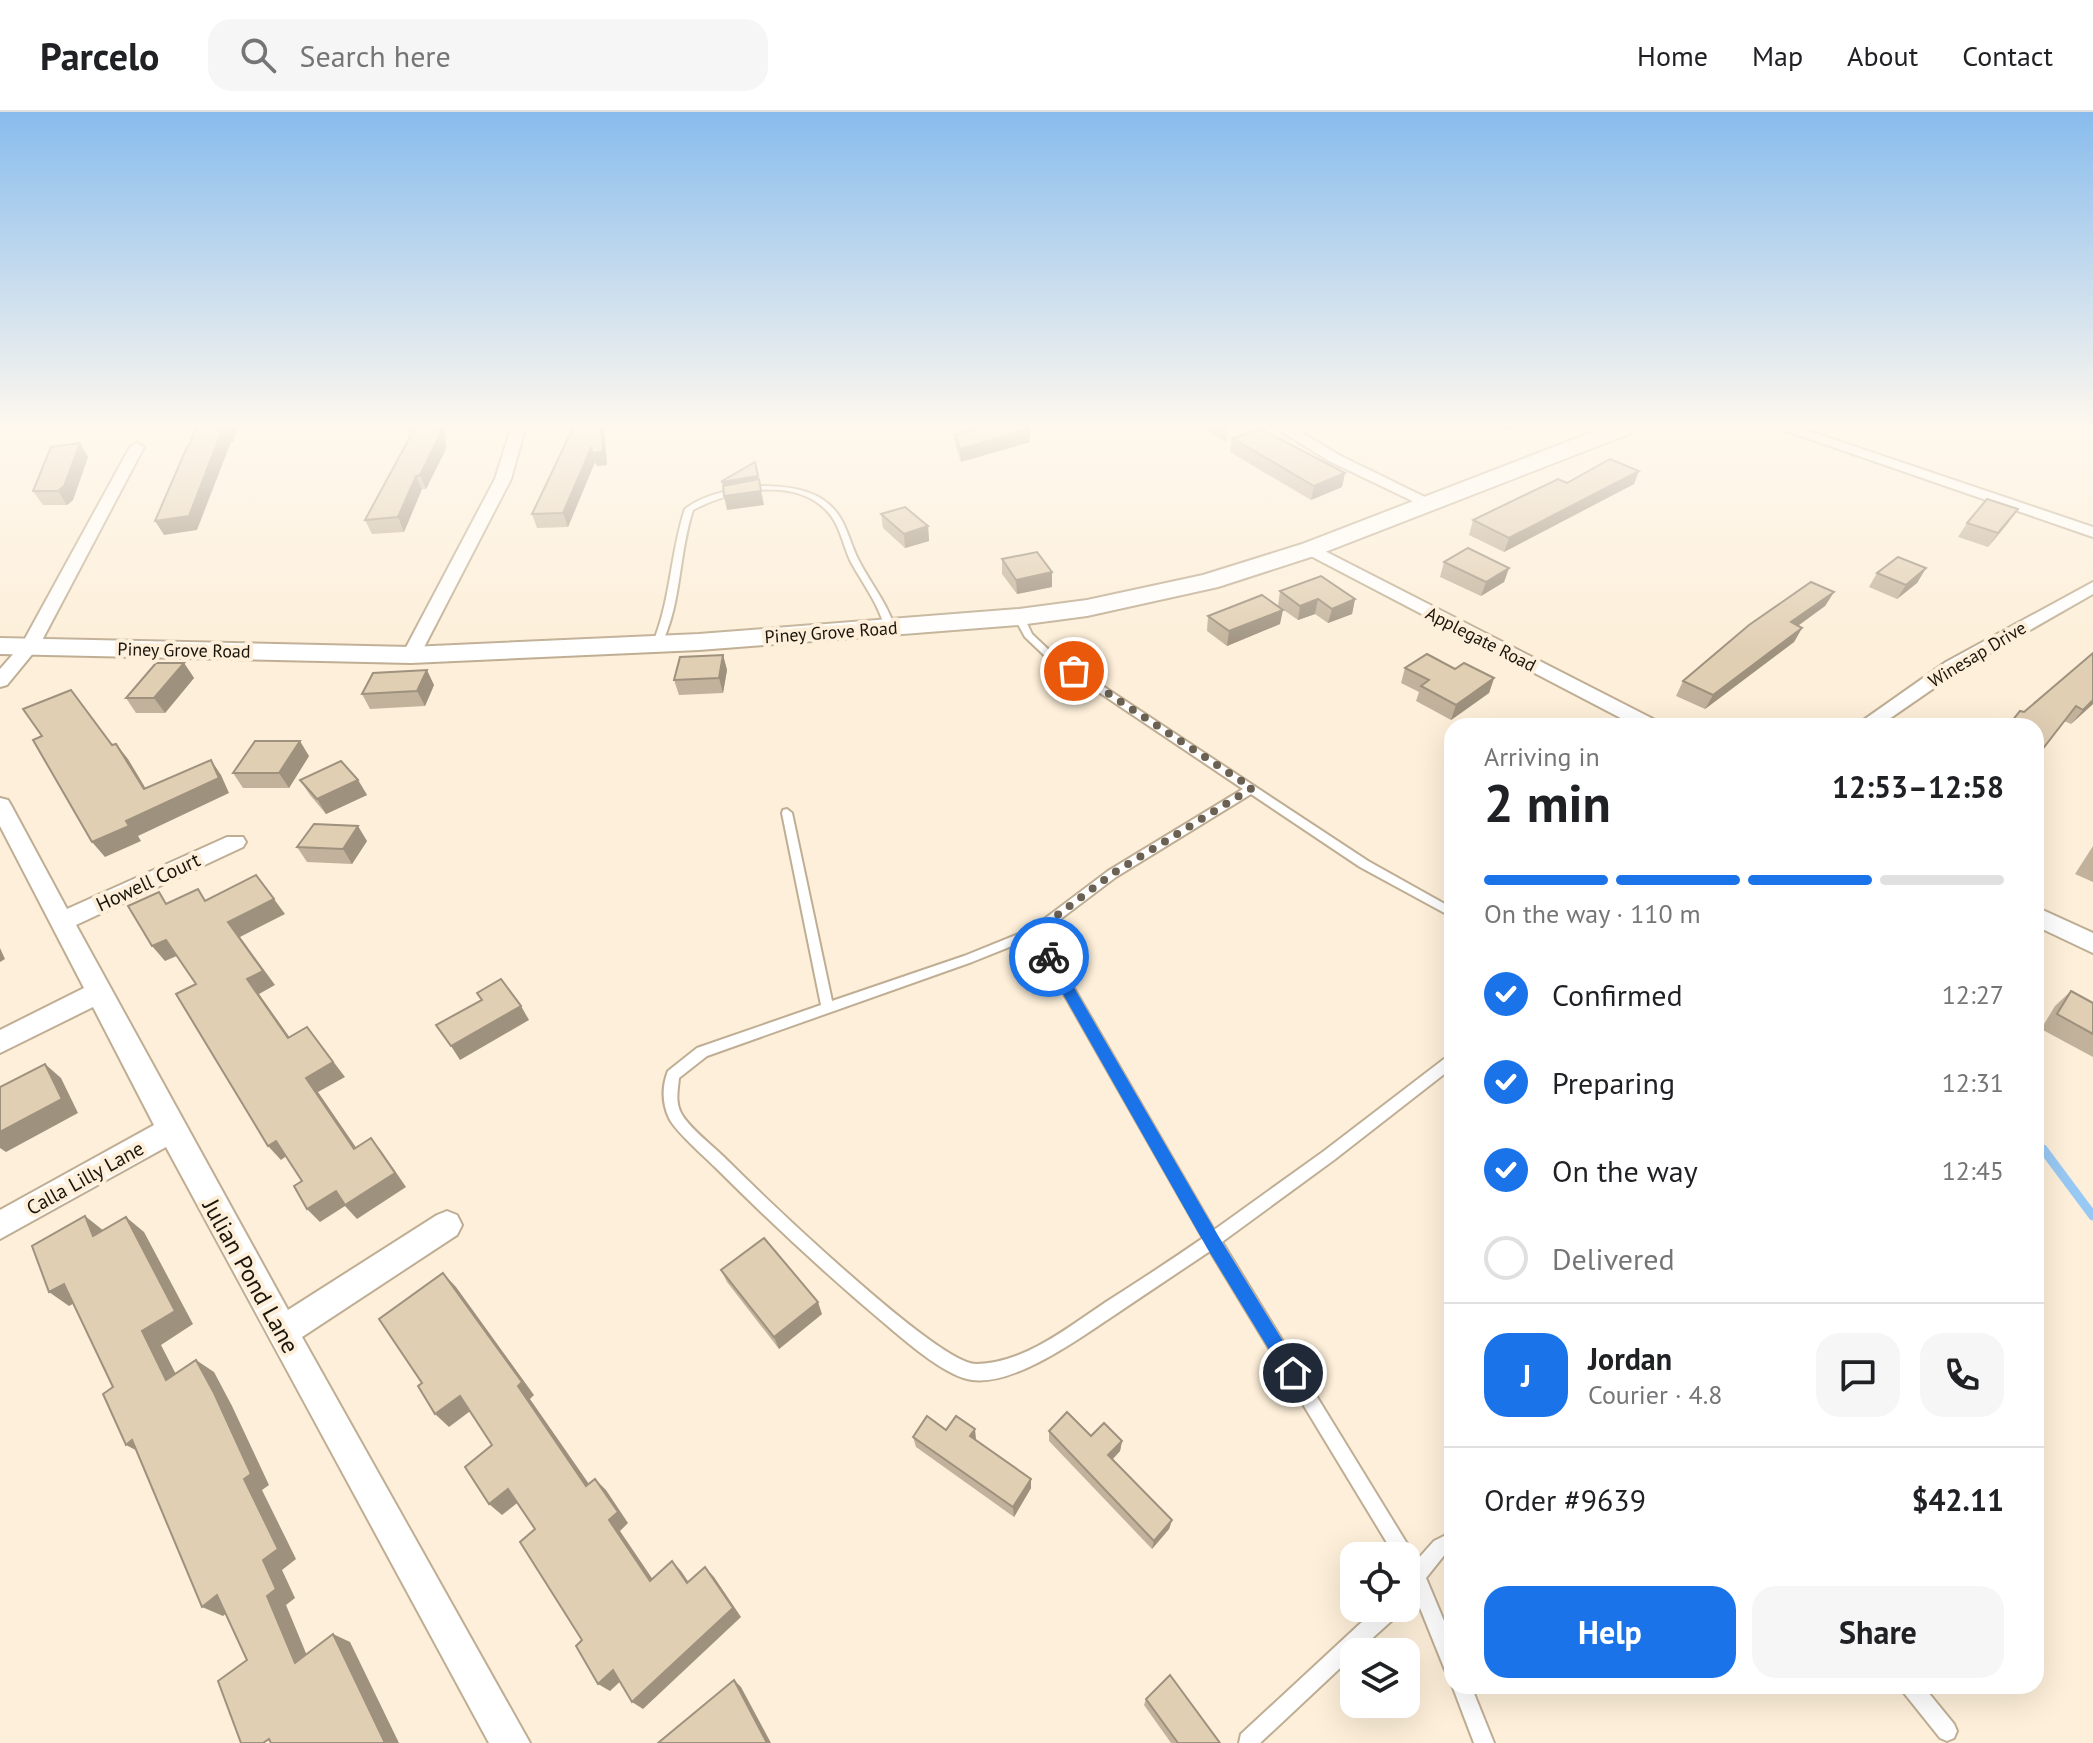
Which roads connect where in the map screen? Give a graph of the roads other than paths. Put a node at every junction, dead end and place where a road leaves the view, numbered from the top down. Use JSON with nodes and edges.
{"nodes":[{"id":1,"x":108,"y":501,"type":"edge"},
{"id":2,"x":491,"y":501,"type":"edge"},
{"id":3,"x":701,"y":501,"type":"edge"},
{"id":4,"x":821,"y":501,"type":"edge"},
{"id":5,"x":1425,"y":501,"type":"edge"},
{"id":6,"x":1438,"y":501,"type":"edge"},
{"id":7,"x":2001,"y":501,"type":"edge"},
{"id":8,"x":1431,"y":504,"type":"junction"},
{"id":9,"x":2093,"y":532,"type":"edge"},
{"id":10,"x":1311,"y":549,"type":"junction"},
{"id":11,"x":2093,"y":587,"type":"edge"},
{"id":12,"x":1019,"y":617,"type":"junction"},
{"id":13,"x":890,"y":628,"type":"junction"},
{"id":14,"x":657,"y":645,"type":"junction"},
{"id":15,"x":0,"y":646,"type":"edge"},
{"id":16,"x":30,"y":646,"type":"junction"},
{"id":17,"x":411,"y":655,"type":"junction"},
{"id":18,"x":0,"y":681,"type":"edge"},
{"id":19,"x":1636,"y":718,"type":"edge"},
{"id":20,"x":1877,"y":718,"type":"edge"},
{"id":21,"x":1252,"y":788,"type":"junction"},
{"id":22,"x":2,"y":813,"type":"edge"},
{"id":23,"x":787,"y":813,"type":"dead end"},
{"id":24,"x":235,"y":842,"type":"dead end"},
{"id":25,"x":1444,"y":909,"type":"edge"},
{"id":26,"x":2044,"y":920,"type":"edge"},
{"id":27,"x":61,"y":922,"type":"junction"},
{"id":28,"x":1035,"y":932,"type":"junction"},
{"id":29,"x":2093,"y":944,"type":"edge"},
{"id":30,"x":97,"y":993,"type":"junction"},
{"id":31,"x":827,"y":1006,"type":"junction"},
{"id":32,"x":0,"y":1042,"type":"edge"},
{"id":33,"x":1444,"y":1067,"type":"edge"},
{"id":34,"x":171,"y":1130,"type":"junction"},
{"id":35,"x":0,"y":1225,"type":"edge"},
{"id":36,"x":447,"y":1225,"type":"dead end"},
{"id":37,"x":1213,"y":1242,"type":"junction"},
{"id":38,"x":282,"y":1332,"type":"junction"},
{"id":39,"x":1396,"y":1542,"type":"edge"},
{"id":40,"x":1444,"y":1545,"type":"edge"},
{"id":41,"x":1420,"y":1571,"type":"edge"},
{"id":42,"x":1420,"y":1600,"type":"edge"},
{"id":43,"x":1376,"y":1622,"type":"edge"},
{"id":44,"x":1444,"y":1647,"type":"edge"},
{"id":45,"x":1464,"y":1694,"type":"edge"},
{"id":46,"x":1917,"y":1694,"type":"edge"},
{"id":47,"x":1947,"y":1731,"type":"dead end"},
{"id":48,"x":1248,"y":1741,"type":"dead end"},
{"id":49,"x":510,"y":1743,"type":"edge"},
{"id":50,"x":1484,"y":1743,"type":"edge"}],
"edges":[{"from":1,"to":16,"type":"street"},
{"from":2,"to":17,"type":"street"},
{"from":3,"to":14,"type":"lane"},
{"from":4,"to":13,"type":"lane"},
{"from":5,"to":8,"type":"street"},
{"from":6,"to":8,"type":"main road","name":"Piney Grove Road"},
{"from":7,"to":9,"type":"street"},
{"from":8,"to":10,"type":"main road","name":"Piney Grove Road"},
{"from":10,"to":12,"type":"main road","name":"Piney Grove Road"},
{"from":10,"to":19,"type":"street","name":"Applegate Road"},
{"from":11,"to":20,"type":"street","name":"Winesap Drive"},
{"from":12,"to":13,"type":"main road","name":"Piney Grove Road"},
{"from":12,"to":21,"type":"lane"},
{"from":13,"to":14,"type":"main road","name":"Piney Grove Road"},
{"from":14,"to":17,"type":"main road","name":"Piney Grove Road"},
{"from":15,"to":16,"type":"main road","name":"Piney Grove Road"},
{"from":16,"to":17,"type":"main road","name":"Piney Grove Road"},
{"from":16,"to":18,"type":"street"},
{"from":21,"to":25,"type":"lane"},
{"from":21,"to":28,"type":"lane"},
{"from":22,"to":27,"type":"street","name":"Julian Pond Lane"},
{"from":23,"to":31,"type":"lane"},
{"from":24,"to":27,"type":"street","name":"Howell Court"},
{"from":26,"to":29,"type":"street"},
{"from":27,"to":30,"type":"street","name":"Julian Pond Lane"},
{"from":28,"to":31,"type":"lane"},
{"from":28,"to":37,"type":"lane"},
{"from":30,"to":32,"type":"street"},
{"from":30,"to":34,"type":"street","name":"Julian Pond Lane"},
{"from":31,"to":37,"type":"lane"},
{"from":33,"to":37,"type":"lane"},
{"from":34,"to":35,"type":"street","name":"Calla Lilly Lane"},
{"from":34,"to":38,"type":"street","name":"Julian Pond Lane"},
{"from":36,"to":38,"type":"street"},
{"from":37,"to":39,"type":"lane"},
{"from":38,"to":49,"type":"street","name":"Julian Pond Lane"},
{"from":40,"to":41,"type":"lane"},
{"from":42,"to":44,"type":"lane"},
{"from":43,"to":48,"type":"lane"},
{"from":45,"to":50,"type":"lane"},
{"from":46,"to":47,"type":"lane"}]}
